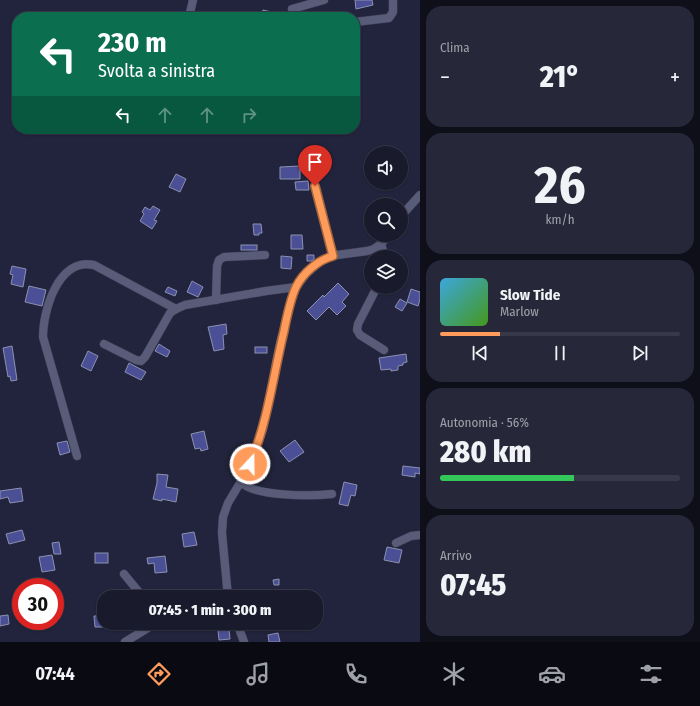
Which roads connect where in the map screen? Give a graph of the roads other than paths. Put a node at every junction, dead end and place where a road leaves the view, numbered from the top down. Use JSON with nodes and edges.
{"nodes":[{"id":1,"x":193,"y":0,"type":"edge"},
{"id":2,"x":324,"y":0,"type":"edge"},
{"id":3,"x":393,"y":0,"type":"edge"},
{"id":4,"x":292,"y":9,"type":"dead end"},
{"id":5,"x":190,"y":12,"type":"edge"},
{"id":6,"x":360,"y":21,"type":"edge"},
{"id":7,"x":315,"y":186,"type":"dead end"},
{"id":8,"x":420,"y":195,"type":"edge"},
{"id":9,"x":408,"y":208,"type":"edge"},
{"id":10,"x":381,"y":244,"type":"joint"},
{"id":11,"x":383,"y":250,"type":"edge"},
{"id":12,"x":264,"y":255,"type":"dead end"},
{"id":13,"x":333,"y":256,"type":"junction"},
{"id":14,"x":296,"y":287,"type":"junction"},
{"id":15,"x":373,"y":294,"type":"edge"},
{"id":16,"x":216,"y":300,"type":"junction"},
{"id":17,"x":176,"y":308,"type":"junction"},
{"id":18,"x":104,"y":344,"type":"dead end"},
{"id":19,"x":384,"y":350,"type":"dead end"},
{"id":20,"x":77,"y":456,"type":"dead end"},
{"id":21,"x":241,"y":482,"type":"junction"},
{"id":22,"x":332,"y":494,"type":"dead end"},
{"id":23,"x":420,"y":535,"type":"edge"},
{"id":24,"x":396,"y":544,"type":"dead end"},
{"id":25,"x":124,"y":574,"type":"dead end"},
{"id":26,"x":137,"y":590,"type":"edge"},
{"id":27,"x":227,"y":590,"type":"edge"},
{"id":28,"x":145,"y":630,"type":"edge"},
{"id":29,"x":240,"y":630,"type":"edge"},
{"id":30,"x":125,"y":642,"type":"edge"},
{"id":31,"x":244,"y":642,"type":"edge"}],
"edges":[{"from":1,"to":5,"type":"street"},
{"from":2,"to":4,"type":"street"},
{"from":3,"to":6,"type":"street"},
{"from":7,"to":13,"type":"street"},
{"from":8,"to":9,"type":"street"},
{"from":10,"to":11,"type":"street"},
{"from":10,"to":13,"type":"street"},
{"from":12,"to":16,"type":"street"},
{"from":13,"to":14,"type":"street"},
{"from":14,"to":16,"type":"street"},
{"from":14,"to":21,"type":"street"},
{"from":15,"to":19,"type":"street"},
{"from":16,"to":17,"type":"street"},
{"from":17,"to":18,"type":"street"},
{"from":17,"to":20,"type":"street"},
{"from":21,"to":22,"type":"street"},
{"from":21,"to":27,"type":"street"},
{"from":23,"to":24,"type":"street"},
{"from":25,"to":26,"type":"street"},
{"from":28,"to":30,"type":"street"},
{"from":29,"to":31,"type":"street"}]}
